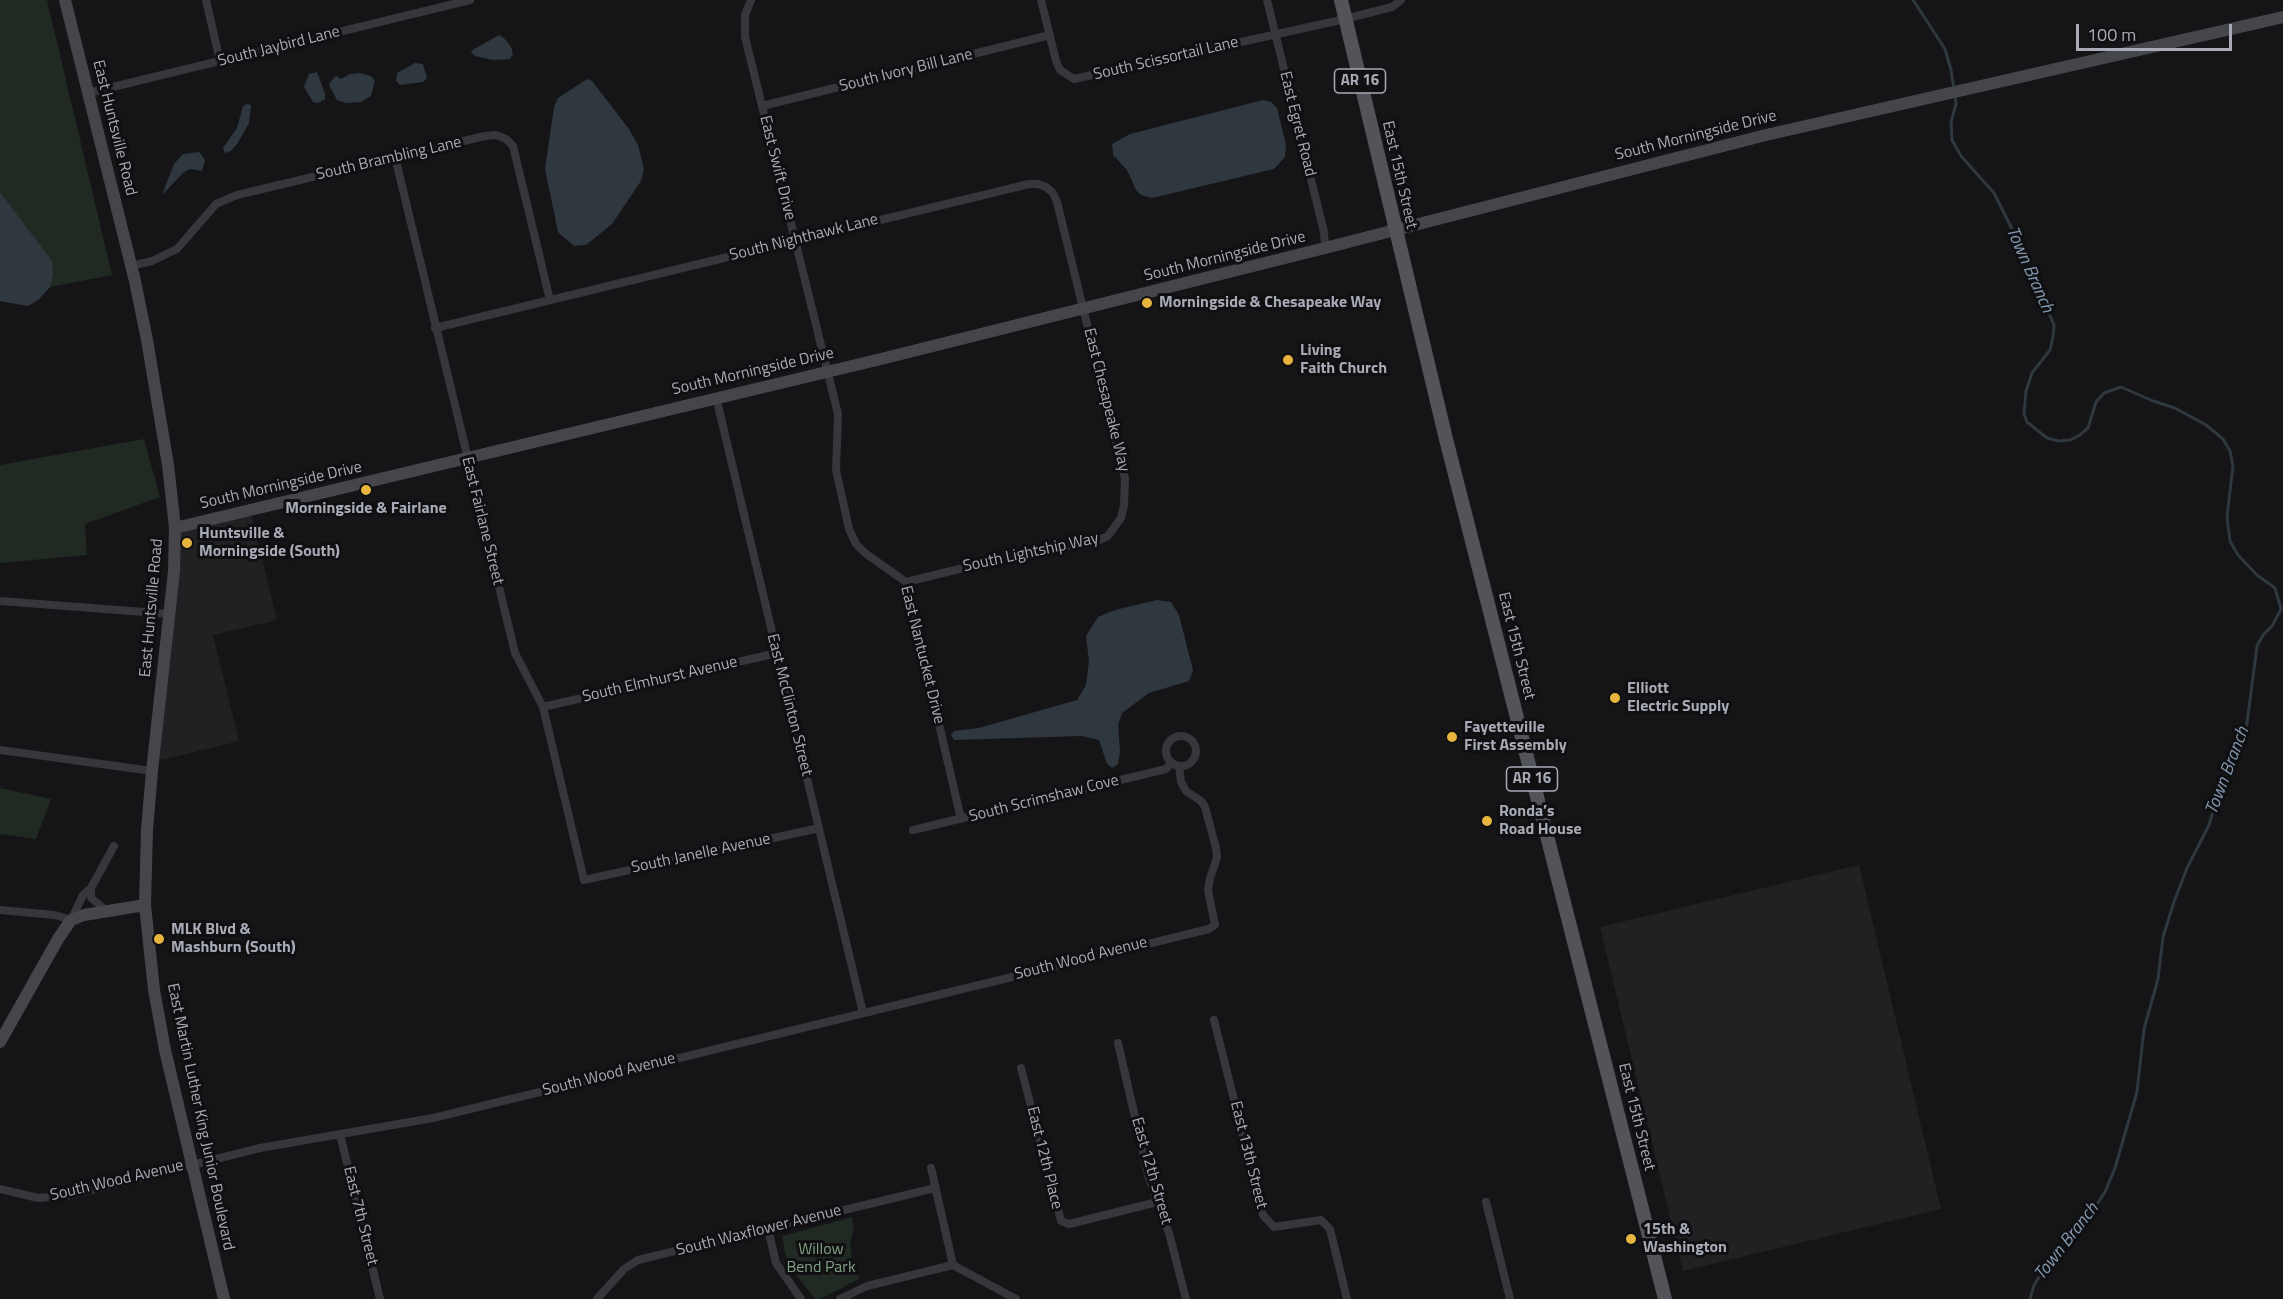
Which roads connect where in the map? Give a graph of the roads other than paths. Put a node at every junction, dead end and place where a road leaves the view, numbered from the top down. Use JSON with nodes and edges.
{"nodes":[{"id":1,"x":65,"y":0,"type":"edge"},
{"id":2,"x":206,"y":0,"type":"edge"},
{"id":3,"x":470,"y":0,"type":"edge"},
{"id":4,"x":751,"y":0,"type":"edge"},
{"id":5,"x":1041,"y":0,"type":"edge"},
{"id":6,"x":1267,"y":0,"type":"edge"},
{"id":7,"x":1341,"y":0,"type":"edge"},
{"id":8,"x":1401,"y":0,"type":"edge"},
{"id":9,"x":2283,"y":17,"type":"edge"},
{"id":10,"x":1345,"y":19,"type":"junction"},
{"id":11,"x":1275,"y":34,"type":"junction"},
{"id":12,"x":1050,"y":35,"type":"junction"},
{"id":13,"x":220,"y":61,"type":"junction"},
{"id":14,"x":88,"y":93,"type":"junction"},
{"id":15,"x":762,"y":106,"type":"junction"},
{"id":16,"x":395,"y":157,"type":"junction"},
{"id":17,"x":1395,"y":230,"type":"junction"},
{"id":18,"x":795,"y":240,"type":"junction"},
{"id":19,"x":1325,"y":248,"type":"junction"},
{"id":20,"x":131,"y":266,"type":"junction"},
{"id":21,"x":550,"y":300,"type":"junction"},
{"id":22,"x":1084,"y":309,"type":"junction"},
{"id":23,"x":435,"y":328,"type":"junction"},
{"id":24,"x":828,"y":372,"type":"junction"},
{"id":25,"x":716,"y":397,"type":"junction"},
{"id":26,"x":467,"y":459,"type":"junction"},
{"id":27,"x":1126,"y":491,"type":"joint"},
{"id":28,"x":175,"y":528,"type":"junction"},
{"id":29,"x":906,"y":582,"type":"junction"},
{"id":30,"x":0,"y":601,"type":"edge"},
{"id":31,"x":170,"y":614,"type":"junction"},
{"id":32,"x":777,"y":653,"type":"junction"},
{"id":33,"x":543,"y":707,"type":"junction"},
{"id":34,"x":0,"y":750,"type":"edge"},
{"id":35,"x":152,"y":771,"type":"junction"},
{"id":36,"x":961,"y":819,"type":"junction"},
{"id":37,"x":819,"y":828,"type":"junction"},
{"id":38,"x":914,"y":830,"type":"dead end"},
{"id":39,"x":114,"y":846,"type":"dead end"},
{"id":40,"x":584,"y":880,"type":"joint"},
{"id":41,"x":91,"y":888,"type":"junction"},
{"id":42,"x":146,"y":905,"type":"junction"},
{"id":43,"x":0,"y":910,"type":"edge"},
{"id":44,"x":107,"y":911,"type":"junction"},
{"id":45,"x":71,"y":920,"type":"junction"},
{"id":46,"x":1215,"y":925,"type":"joint"},
{"id":47,"x":863,"y":1013,"type":"junction"},
{"id":48,"x":1214,"y":1020,"type":"dead end"},
{"id":49,"x":0,"y":1042,"type":"edge"},
{"id":50,"x":1118,"y":1043,"type":"dead end"},
{"id":51,"x":1021,"y":1068,"type":"dead end"},
{"id":52,"x":340,"y":1134,"type":"junction"},
{"id":53,"x":191,"y":1164,"type":"junction"},
{"id":54,"x":931,"y":1168,"type":"dead end"},
{"id":55,"x":935,"y":1188,"type":"junction"},
{"id":56,"x":0,"y":1189,"type":"edge"},
{"id":57,"x":1157,"y":1202,"type":"junction"},
{"id":58,"x":1486,"y":1202,"type":"dead end"},
{"id":59,"x":768,"y":1229,"type":"junction"},
{"id":60,"x":953,"y":1265,"type":"junction"},
{"id":61,"x":224,"y":1299,"type":"edge"},
{"id":62,"x":380,"y":1299,"type":"edge"},
{"id":63,"x":597,"y":1299,"type":"edge"},
{"id":64,"x":801,"y":1299,"type":"edge"},
{"id":65,"x":840,"y":1299,"type":"edge"},
{"id":66,"x":1016,"y":1299,"type":"edge"},
{"id":67,"x":1186,"y":1299,"type":"edge"},
{"id":68,"x":1347,"y":1299,"type":"edge"},
{"id":69,"x":1510,"y":1299,"type":"edge"},
{"id":70,"x":1665,"y":1299,"type":"edge"}],
"edges":[{"from":1,"to":14,"type":"street","name":"East Huntsville Road"},
{"from":2,"to":13,"type":"street"},
{"from":3,"to":13,"type":"street","name":"South Jaybird Lane"},
{"from":4,"to":15,"type":"street","name":"East Swift Drive"},
{"from":5,"to":12,"type":"street","name":"South Scissortail Lane"},
{"from":6,"to":11,"type":"street","name":"East Egret Road"},
{"from":7,"to":10,"type":"main road","name":"East 15th Street","number":"AR 16"},
{"from":8,"to":10,"type":"street","name":"South Scissortail Lane"},
{"from":9,"to":17,"type":"street","name":"South Morningside Drive"},
{"from":10,"to":11,"type":"street","name":"South Scissortail Lane"},
{"from":10,"to":17,"type":"main road","name":"East 15th Street","number":"AR 16"},
{"from":11,"to":12,"type":"street","name":"South Scissortail Lane"},
{"from":11,"to":19,"type":"street","name":"East Egret Road"},
{"from":12,"to":15,"type":"street","name":"South Ivory Bill Lane"},
{"from":13,"to":14,"type":"street","name":"South Jaybird Lane"},
{"from":14,"to":20,"type":"street","name":"East Huntsville Road"},
{"from":15,"to":18,"type":"street","name":"East Swift Drive"},
{"from":16,"to":20,"type":"street","name":"South Brambling Lane"},
{"from":16,"to":21,"type":"street","name":"South Brambling Lane"},
{"from":16,"to":23,"type":"street","name":"East Fairlane Street"},
{"from":17,"to":19,"type":"street","name":"South Morningside Drive"},
{"from":17,"to":70,"type":"main road","name":"East 15th Street","number":"AR 16"},
{"from":18,"to":21,"type":"street","name":"South Nighthawk Lane"},
{"from":18,"to":22,"type":"street","name":"South Nighthawk Lane"},
{"from":18,"to":24,"type":"street","name":"East Swift Drive"},
{"from":19,"to":22,"type":"street","name":"South Morningside Drive"},
{"from":20,"to":28,"type":"street","name":"East Huntsville Road"},
{"from":21,"to":23,"type":"street","name":"South Nighthawk Lane"},
{"from":22,"to":24,"type":"street","name":"South Morningside Drive"},
{"from":22,"to":27,"type":"street","name":"East Chesapeake Way"},
{"from":23,"to":26,"type":"street","name":"East Fairlane Street"},
{"from":24,"to":25,"type":"street","name":"South Morningside Drive"},
{"from":24,"to":29,"type":"street","name":"East Nantucket Drive"},
{"from":25,"to":26,"type":"street","name":"South Morningside Drive"},
{"from":25,"to":32,"type":"street","name":"East McClinton Street"},
{"from":26,"to":28,"type":"street","name":"South Morningside Drive"},
{"from":26,"to":33,"type":"street","name":"East Fairlane Street"},
{"from":27,"to":29,"type":"street","name":"South Lightship Way"},
{"from":28,"to":31,"type":"street","name":"East Huntsville Road"},
{"from":29,"to":36,"type":"street","name":"East Nantucket Drive"},
{"from":30,"to":31,"type":"street"},
{"from":31,"to":35,"type":"street","name":"East Huntsville Road"},
{"from":32,"to":33,"type":"street","name":"South Elmhurst Avenue"},
{"from":32,"to":37,"type":"street","name":"East McClinton Street"},
{"from":33,"to":40,"type":"street","name":"East Fairlane Street"},
{"from":34,"to":35,"type":"street"},
{"from":35,"to":42,"type":"street","name":"East Huntsville Road"},
{"from":36,"to":38,"type":"street","name":"South Scrimshaw Cove"},
{"from":36,"to":46,"type":"street","name":"South Scrimshaw Cove"},
{"from":37,"to":40,"type":"street","name":"South Janelle Avenue"},
{"from":37,"to":47,"type":"street","name":"East McClinton Street"},
{"from":39,"to":41,"type":"street"},
{"from":41,"to":44,"type":"street"},
{"from":41,"to":45,"type":"street"},
{"from":42,"to":44,"type":"street"},
{"from":42,"to":53,"type":"street","name":"East Martin Luther King Junior Boulevard"},
{"from":43,"to":45,"type":"street"},
{"from":44,"to":45,"type":"street"},
{"from":45,"to":49,"type":"street"},
{"from":46,"to":47,"type":"street","name":"South Wood Avenue"},
{"from":47,"to":52,"type":"street","name":"South Wood Avenue"},
{"from":48,"to":68,"type":"street","name":"East 13th Street"},
{"from":50,"to":57,"type":"street","name":"East 12th Street"},
{"from":51,"to":57,"type":"street","name":"East 12th Place"},
{"from":52,"to":53,"type":"street","name":"South Wood Avenue"},
{"from":52,"to":62,"type":"street","name":"East 7th Street"},
{"from":53,"to":56,"type":"street","name":"South Wood Avenue"},
{"from":53,"to":61,"type":"street","name":"East Martin Luther King Junior Boulevard"},
{"from":54,"to":55,"type":"street"},
{"from":55,"to":59,"type":"street","name":"South Waxflower Avenue"},
{"from":55,"to":60,"type":"street"},
{"from":57,"to":67,"type":"street","name":"East 12th Street"},
{"from":58,"to":69,"type":"street"},
{"from":59,"to":63,"type":"street","name":"South Waxflower Avenue"},
{"from":59,"to":64,"type":"street"},
{"from":60,"to":65,"type":"street"},
{"from":60,"to":66,"type":"street"}]}
